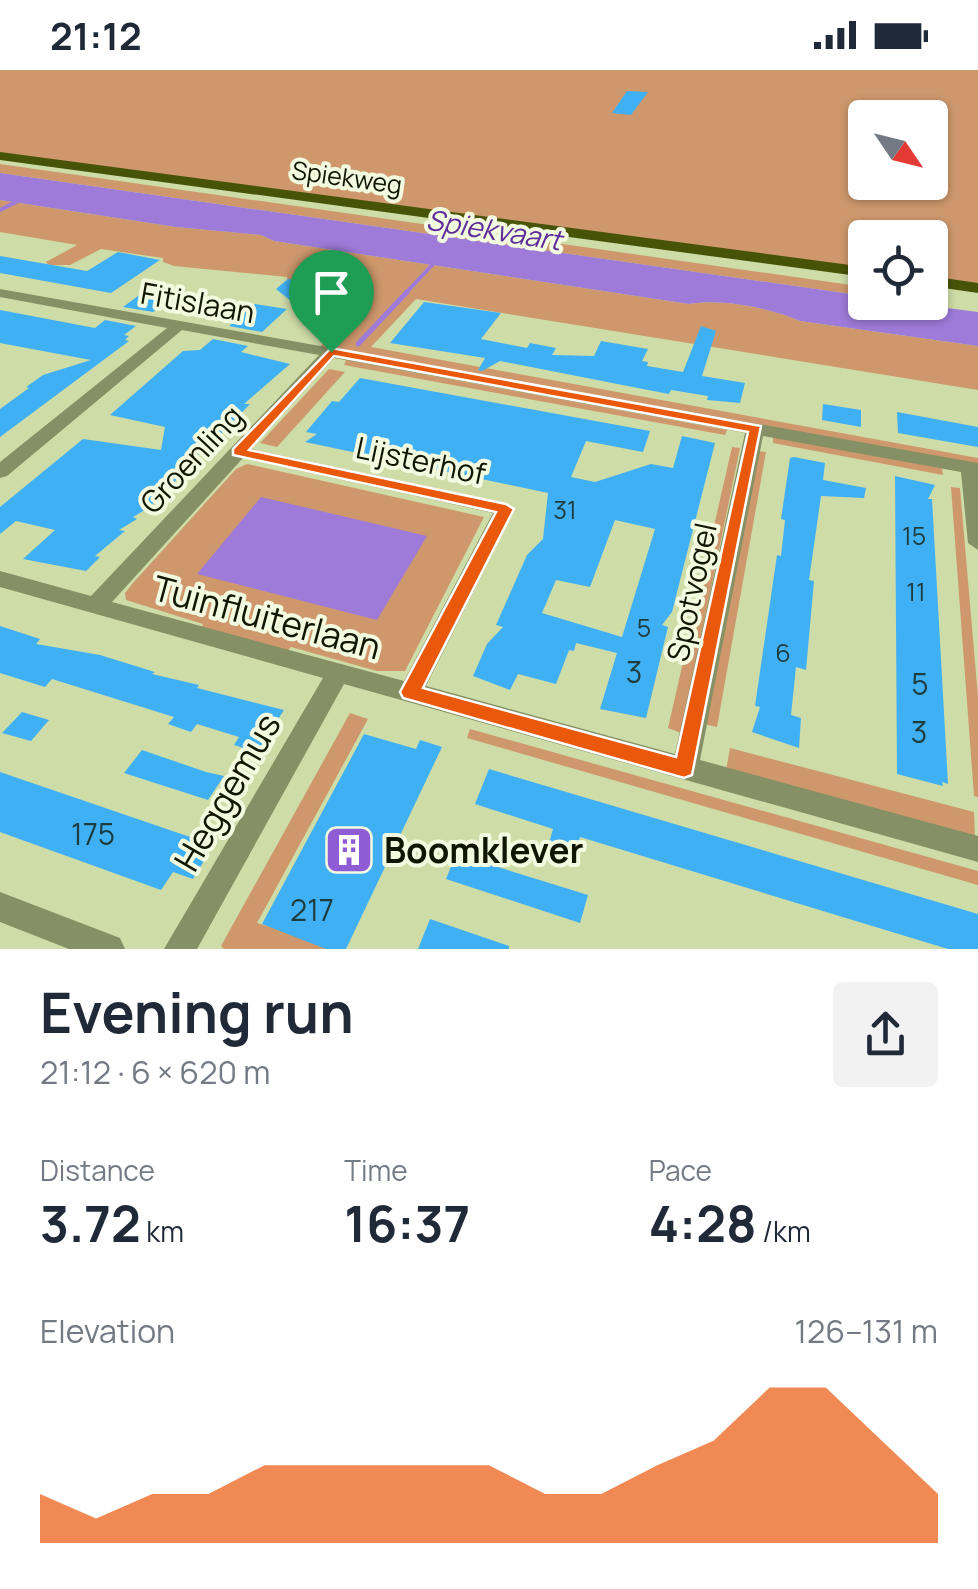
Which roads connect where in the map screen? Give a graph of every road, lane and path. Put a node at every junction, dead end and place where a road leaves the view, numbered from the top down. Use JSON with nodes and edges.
{"nodes":[{"id":1,"x":0,"y":156,"type":"edge"},
{"id":2,"x":848,"y":270,"type":"edge"},
{"id":3,"x":948,"y":284,"type":"edge"},
{"id":4,"x":978,"y":288,"type":"edge"},
{"id":5,"x":0,"y":293,"type":"edge"},
{"id":6,"x":177,"y":326,"type":"junction"},
{"id":7,"x":331,"y":352,"type":"junction"},
{"id":8,"x":756,"y":429,"type":"junction"},
{"id":9,"x":238,"y":452,"type":"junction"},
{"id":10,"x":974,"y":468,"type":"edge"},
{"id":11,"x":0,"y":472,"type":"edge"},
{"id":12,"x":978,"y":543,"type":"edge"},
{"id":13,"x":0,"y":580,"type":"edge"},
{"id":14,"x":95,"y":606,"type":"junction"},
{"id":15,"x":338,"y":673,"type":"junction"},
{"id":16,"x":410,"y":692,"type":"junction"},
{"id":17,"x":684,"y":768,"type":"junction"},
{"id":18,"x":978,"y":849,"type":"edge"},
{"id":19,"x":0,"y":907,"type":"edge"},
{"id":20,"x":109,"y":949,"type":"edge"},
{"id":21,"x":180,"y":949,"type":"edge"}],
"edges":[{"from":1,"to":2,"type":"main road","name":"Spiekweg"},
{"from":3,"to":4,"type":"main road"},
{"from":5,"to":6,"type":"street","name":"Fitislaan"},
{"from":6,"to":7,"type":"street","name":"Fitislaan"},
{"from":6,"to":11,"type":"street"},
{"from":7,"to":8,"type":"street","name":"Fitislaan"},
{"from":7,"to":9,"type":"street","name":"Groenling"},
{"from":8,"to":10,"type":"street","name":"Fitislaan"},
{"from":8,"to":17,"type":"street","name":"Spotvogel"},
{"from":9,"to":14,"type":"street","name":"Groenling"},
{"from":9,"to":16,"type":"street","name":"Lijsterhof"},
{"from":10,"to":12,"type":"street"},
{"from":13,"to":14,"type":"street","name":"Tuinfluiterlaan"},
{"from":14,"to":15,"type":"street","name":"Tuinfluiterlaan"},
{"from":15,"to":16,"type":"street","name":"Tuinfluiterlaan"},
{"from":15,"to":21,"type":"street","name":"Heggemus"},
{"from":16,"to":17,"type":"street","name":"Tuinfluiterlaan"},
{"from":17,"to":18,"type":"street","name":"Tuinfluiterlaan"},
{"from":19,"to":20,"type":"street"}]}
